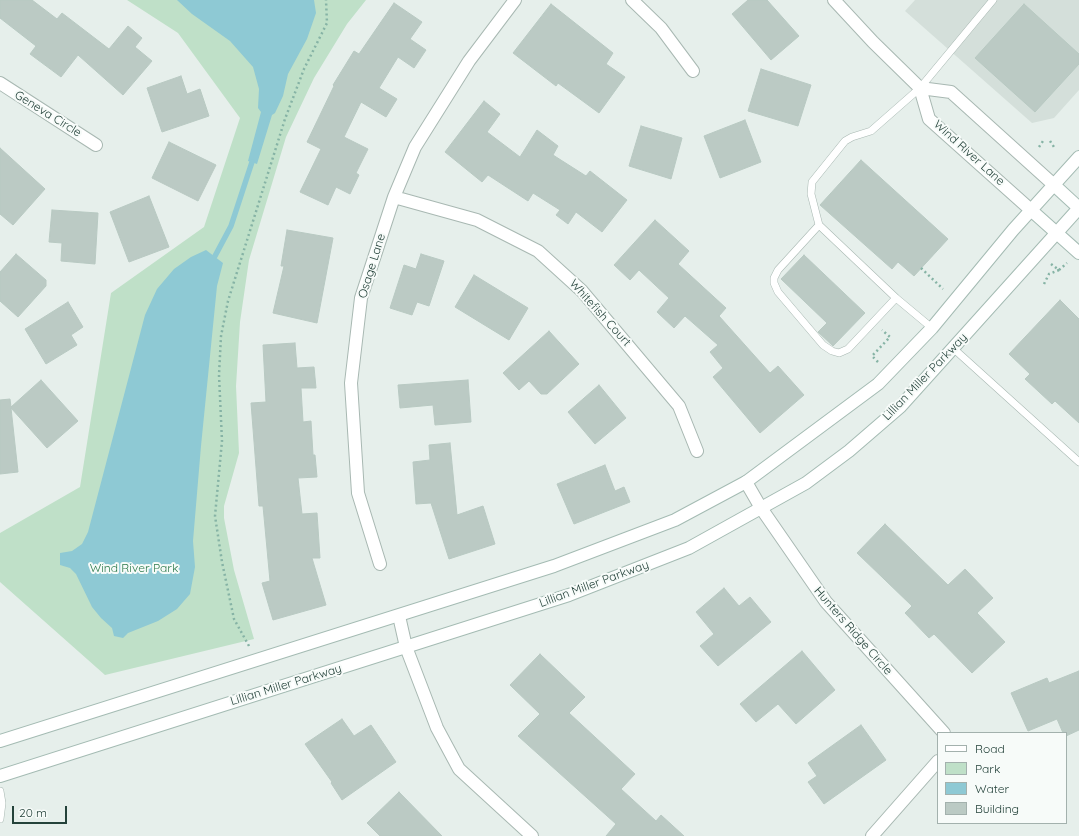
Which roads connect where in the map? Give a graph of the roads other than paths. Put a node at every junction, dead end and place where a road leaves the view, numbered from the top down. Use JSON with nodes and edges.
{"nodes":[{"id":1,"x":515,"y":0,"type":"edge"},
{"id":2,"x":632,"y":0,"type":"edge"},
{"id":3,"x":834,"y":0,"type":"edge"},
{"id":4,"x":993,"y":0,"type":"edge"},
{"id":5,"x":693,"y":71,"type":"dead end"},
{"id":6,"x":0,"y":83,"type":"edge"},
{"id":7,"x":920,"y":88,"type":"junction"},
{"id":8,"x":96,"y":145,"type":"dead end"},
{"id":9,"x":1079,"y":157,"type":"edge"},
{"id":10,"x":1054,"y":185,"type":"junction"},
{"id":11,"x":394,"y":197,"type":"junction"},
{"id":12,"x":1079,"y":208,"type":"edge"},
{"id":13,"x":1032,"y":210,"type":"junction"},
{"id":14,"x":819,"y":225,"type":"junction"},
{"id":15,"x":1056,"y":232,"type":"junction"},
{"id":16,"x":1079,"y":253,"type":"edge"},
{"id":17,"x":896,"y":298,"type":"junction"},
{"id":18,"x":932,"y":328,"type":"junction"},
{"id":19,"x":954,"y":349,"type":"junction"},
{"id":20,"x":697,"y":451,"type":"dead end"},
{"id":21,"x":1079,"y":462,"type":"edge"},
{"id":22,"x":746,"y":482,"type":"junction"},
{"id":23,"x":761,"y":508,"type":"junction"},
{"id":24,"x":380,"y":564,"type":"dead end"},
{"id":25,"x":399,"y":616,"type":"junction"},
{"id":26,"x":406,"y":647,"type":"junction"},
{"id":27,"x":943,"y":732,"type":"edge"},
{"id":28,"x":0,"y":741,"type":"edge"},
{"id":29,"x":937,"y":762,"type":"edge"},
{"id":30,"x":0,"y":776,"type":"edge"},
{"id":31,"x":0,"y":791,"type":"edge"},
{"id":32,"x":0,"y":819,"type":"edge"},
{"id":33,"x":532,"y":836,"type":"edge"},
{"id":34,"x":872,"y":836,"type":"edge"}],
"edges":[{"from":1,"to":11,"type":"main road","name":"Osage Lane"},
{"from":2,"to":5,"type":"main road"},
{"from":3,"to":7,"type":"main road","name":"Wind River Lane"},
{"from":4,"to":7,"type":"lane"},
{"from":6,"to":8,"type":"main road","name":"Geneva Circle"},
{"from":7,"to":10,"type":"main road"},
{"from":7,"to":13,"type":"main road","name":"Wind River Lane"},
{"from":7,"to":14,"type":"lane"},
{"from":9,"to":10,"type":"main road"},
{"from":10,"to":12,"type":"main road"},
{"from":10,"to":13,"type":"main road"},
{"from":11,"to":20,"type":"main road","name":"Whitefish Court"},
{"from":11,"to":24,"type":"main road","name":"Osage Lane"},
{"from":12,"to":15,"type":"main road","name":"Lillian Miller Parkway"},
{"from":13,"to":15,"type":"main road","name":"Wind River Lane"},
{"from":13,"to":18,"type":"main road"},
{"from":14,"to":17,"type":"lane"},
{"from":14,"to":17,"type":"lane"},
{"from":15,"to":16,"type":"main road","name":"Wind River Lane"},
{"from":15,"to":19,"type":"main road","name":"Lillian Miller Parkway"},
{"from":17,"to":18,"type":"lane"},
{"from":18,"to":22,"type":"main road"},
{"from":19,"to":21,"type":"lane"},
{"from":19,"to":23,"type":"main road","name":"Lillian Miller Parkway"},
{"from":22,"to":23,"type":"main road","name":"Hunters Ridge Circle"},
{"from":22,"to":25,"type":"main road"},
{"from":23,"to":26,"type":"main road","name":"Lillian Miller Parkway"},
{"from":23,"to":27,"type":"main road","name":"Hunters Ridge Circle"},
{"from":25,"to":26,"type":"main road"},
{"from":25,"to":28,"type":"main road"},
{"from":26,"to":30,"type":"main road","name":"Lillian Miller Parkway"},
{"from":26,"to":33,"type":"main road"},
{"from":29,"to":34,"type":"main road"},
{"from":31,"to":32,"type":"lane"}]}
